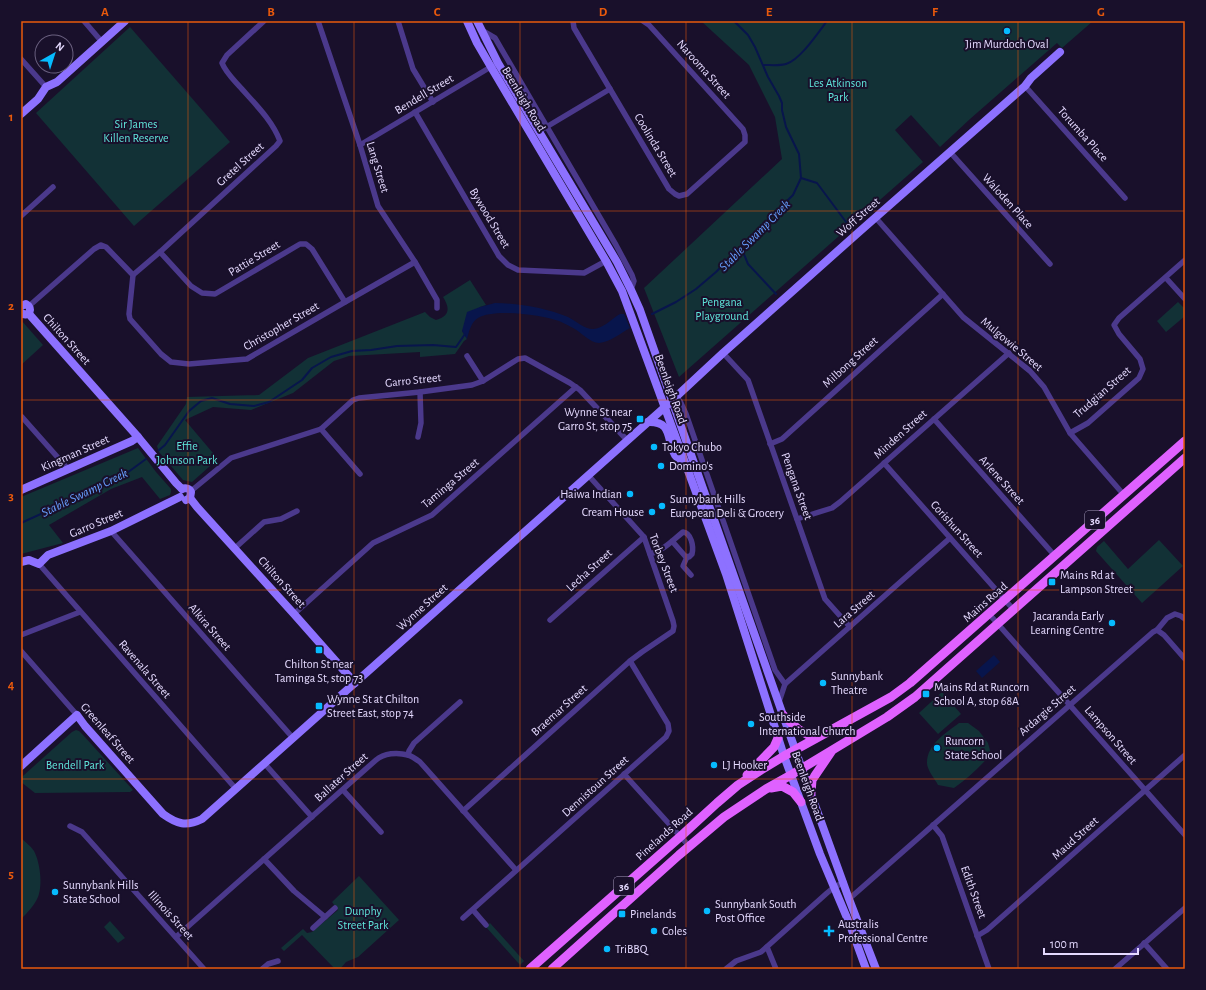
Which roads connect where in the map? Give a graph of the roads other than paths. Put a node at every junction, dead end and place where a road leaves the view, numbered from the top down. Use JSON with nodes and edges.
{"nodes":[{"id":1,"x":84,"y":21,"type":"edge"},
{"id":2,"x":125,"y":21,"type":"edge"},
{"id":3,"x":264,"y":21,"type":"edge"},
{"id":4,"x":318,"y":21,"type":"edge"},
{"id":5,"x":398,"y":21,"type":"edge"},
{"id":6,"x":467,"y":21,"type":"edge"},
{"id":7,"x":477,"y":21,"type":"edge"},
{"id":8,"x":573,"y":21,"type":"edge"},
{"id":9,"x":643,"y":21,"type":"edge"},
{"id":10,"x":481,"y":30,"type":"junction"},
{"id":11,"x":102,"y":42,"type":"junction"},
{"id":12,"x":1060,"y":52,"type":"dead end"},
{"id":13,"x":21,"y":59,"type":"edge"},
{"id":14,"x":494,"y":65,"type":"junction"},
{"id":15,"x":1025,"y":86,"type":"junction"},
{"id":16,"x":46,"y":87,"type":"junction"},
{"id":17,"x":610,"y":88,"type":"junction"},
{"id":18,"x":433,"y":102,"type":"junction"},
{"id":19,"x":415,"y":112,"type":"junction"},
{"id":20,"x":21,"y":114,"type":"edge"},
{"id":21,"x":542,"y":129,"type":"junction"},
{"id":22,"x":745,"y":135,"type":"joint"},
{"id":23,"x":531,"y":136,"type":"junction"},
{"id":24,"x":360,"y":145,"type":"junction"},
{"id":25,"x":950,"y":152,"type":"junction"},
{"id":26,"x":53,"y":187,"type":"dead end"},
{"id":27,"x":1125,"y":198,"type":"dead end"},
{"id":28,"x":21,"y":216,"type":"edge"},
{"id":29,"x":875,"y":217,"type":"junction"},
{"id":30,"x":160,"y":252,"type":"junction"},
{"id":31,"x":1185,"y":260,"type":"edge"},
{"id":32,"x":606,"y":261,"type":"junction"},
{"id":33,"x":415,"y":262,"type":"junction"},
{"id":34,"x":1050,"y":264,"type":"dead end"},
{"id":35,"x":133,"y":275,"type":"junction"},
{"id":36,"x":1166,"y":278,"type":"junction"},
{"id":37,"x":943,"y":294,"type":"junction"},
{"id":38,"x":1185,"y":299,"type":"edge"},
{"id":39,"x":345,"y":302,"type":"junction"},
{"id":40,"x":24,"y":308,"type":"edge"},
{"id":41,"x":437,"y":308,"type":"dead end"},
{"id":42,"x":1009,"y":352,"type":"junction"},
{"id":43,"x":723,"y":353,"type":"junction"},
{"id":44,"x":467,"y":356,"type":"dead end"},
{"id":45,"x":482,"y":381,"type":"junction"},
{"id":46,"x":576,"y":387,"type":"junction"},
{"id":47,"x":420,"y":392,"type":"junction"},
{"id":48,"x":674,"y":399,"type":"junction"},
{"id":49,"x":665,"y":407,"type":"junction"},
{"id":50,"x":22,"y":417,"type":"dead end"},
{"id":51,"x":934,"y":419,"type":"junction"},
{"id":52,"x":648,"y":422,"type":"junction"},
{"id":53,"x":320,"y":429,"type":"junction"},
{"id":54,"x":1070,"y":433,"type":"junction"},
{"id":55,"x":138,"y":437,"type":"junction"},
{"id":56,"x":418,"y":437,"type":"dead end"},
{"id":57,"x":627,"y":440,"type":"junction"},
{"id":58,"x":1185,"y":441,"type":"edge"},
{"id":59,"x":770,"y":444,"type":"junction"},
{"id":60,"x":1185,"y":458,"type":"edge"},
{"id":61,"x":884,"y":463,"type":"junction"},
{"id":62,"x":685,"y":464,"type":"junction"},
{"id":63,"x":68,"y":469,"type":"junction"},
{"id":64,"x":360,"y":474,"type":"dead end"},
{"id":65,"x":588,"y":475,"type":"junction"},
{"id":66,"x":21,"y":490,"type":"edge"},
{"id":67,"x":181,"y":493,"type":"junction"},
{"id":68,"x":191,"y":495,"type":"junction"},
{"id":69,"x":1124,"y":495,"type":"junction"},
{"id":70,"x":296,"y":511,"type":"dead end"},
{"id":71,"x":798,"y":519,"type":"junction"},
{"id":72,"x":111,"y":531,"type":"junction"},
{"id":73,"x":644,"y":537,"type":"junction"},
{"id":74,"x":950,"y":538,"type":"junction"},
{"id":75,"x":672,"y":541,"type":"junction"},
{"id":76,"x":235,"y":548,"type":"junction"},
{"id":77,"x":650,"y":554,"type":"junction"},
{"id":78,"x":1055,"y":556,"type":"junction"},
{"id":79,"x":687,"y":557,"type":"junction"},
{"id":80,"x":21,"y":562,"type":"edge"},
{"id":81,"x":39,"y":564,"type":"junction"},
{"id":82,"x":691,"y":575,"type":"dead end"},
{"id":83,"x":1005,"y":600,"type":"junction"},
{"id":84,"x":1013,"y":609,"type":"junction"},
{"id":85,"x":80,"y":612,"type":"junction"},
{"id":86,"x":294,"y":614,"type":"junction"},
{"id":87,"x":989,"y":614,"type":"junction"},
{"id":88,"x":1185,"y":619,"type":"edge"},
{"id":89,"x":550,"y":620,"type":"dead end"},
{"id":90,"x":998,"y":623,"type":"junction"},
{"id":91,"x":850,"y":627,"type":"junction"},
{"id":92,"x":1157,"y":630,"type":"junction"},
{"id":93,"x":673,"y":631,"type":"joint"},
{"id":94,"x":21,"y":635,"type":"edge"},
{"id":95,"x":21,"y":651,"type":"edge"},
{"id":96,"x":1185,"y":659,"type":"edge"},
{"id":97,"x":630,"y":661,"type":"junction"},
{"id":98,"x":355,"y":683,"type":"junction"},
{"id":99,"x":785,"y":684,"type":"junction"},
{"id":100,"x":460,"y":702,"type":"dead end"},
{"id":101,"x":779,"y":702,"type":"junction"},
{"id":102,"x":1070,"y":704,"type":"junction"},
{"id":103,"x":77,"y":715,"type":"junction"},
{"id":104,"x":784,"y":715,"type":"junction"},
{"id":105,"x":824,"y":735,"type":"junction"},
{"id":106,"x":293,"y":738,"type":"junction"},
{"id":107,"x":778,"y":738,"type":"junction"},
{"id":108,"x":833,"y":749,"type":"junction"},
{"id":109,"x":795,"y":750,"type":"junction"},
{"id":110,"x":408,"y":755,"type":"junction"},
{"id":111,"x":1185,"y":755,"type":"edge"},
{"id":112,"x":784,"y":756,"type":"junction"},
{"id":113,"x":264,"y":763,"type":"junction"},
{"id":114,"x":21,"y":766,"type":"edge"},
{"id":115,"x":802,"y":769,"type":"junction"},
{"id":116,"x":624,"y":774,"type":"junction"},
{"id":117,"x":791,"y":775,"type":"junction"},
{"id":118,"x":738,"y":785,"type":"junction"},
{"id":119,"x":236,"y":789,"type":"junction"},
{"id":120,"x":766,"y":789,"type":"junction"},
{"id":121,"x":343,"y":790,"type":"junction"},
{"id":122,"x":1145,"y":790,"type":"junction"},
{"id":123,"x":811,"y":793,"type":"junction"},
{"id":124,"x":801,"y":802,"type":"junction"},
{"id":125,"x":462,"y":811,"type":"junction"},
{"id":126,"x":312,"y":817,"type":"junction"},
{"id":127,"x":183,"y":824,"type":"joint"},
{"id":128,"x":933,"y":825,"type":"junction"},
{"id":129,"x":70,"y":826,"type":"dead end"},
{"id":130,"x":381,"y":832,"type":"dead end"},
{"id":131,"x":1185,"y":835,"type":"edge"},
{"id":132,"x":681,"y":836,"type":"junction"},
{"id":133,"x":690,"y":846,"type":"junction"},
{"id":134,"x":264,"y":859,"type":"junction"},
{"id":135,"x":516,"y":870,"type":"junction"},
{"id":136,"x":844,"y":882,"type":"junction"},
{"id":137,"x":834,"y":888,"type":"junction"},
{"id":138,"x":849,"y":899,"type":"junction"},
{"id":139,"x":335,"y":908,"type":"dead end"},
{"id":140,"x":1185,"y":908,"type":"edge"},
{"id":141,"x":472,"y":910,"type":"junction"},
{"id":142,"x":325,"y":917,"type":"junction"},
{"id":143,"x":463,"y":918,"type":"dead end"},
{"id":144,"x":486,"y":925,"type":"dead end"},
{"id":145,"x":313,"y":928,"type":"dead end"},
{"id":146,"x":977,"y":936,"type":"junction"},
{"id":147,"x":176,"y":937,"type":"junction"},
{"id":148,"x":1144,"y":943,"type":"junction"},
{"id":149,"x":767,"y":947,"type":"junction"},
{"id":150,"x":278,"y":961,"type":"dead end"},
{"id":151,"x":204,"y":969,"type":"edge"},
{"id":152,"x":262,"y":969,"type":"edge"},
{"id":153,"x":530,"y":969,"type":"edge"},
{"id":154,"x":552,"y":969,"type":"edge"},
{"id":155,"x":726,"y":969,"type":"edge"},
{"id":156,"x":776,"y":969,"type":"edge"},
{"id":157,"x":866,"y":969,"type":"edge"},
{"id":158,"x":876,"y":969,"type":"edge"},
{"id":159,"x":989,"y":969,"type":"edge"},
{"id":160,"x":1115,"y":969,"type":"edge"},
{"id":161,"x":1167,"y":969,"type":"edge"}],
"edges":[{"from":1,"to":11,"type":"street"},
{"from":2,"to":11,"type":"street"},
{"from":3,"to":30,"type":"street","name":"Gretel Street"},
{"from":4,"to":24,"type":"street","name":"Lang Street"},
{"from":5,"to":18,"type":"street"},
{"from":6,"to":14,"type":"street","name":"Beenleigh Road"},
{"from":7,"to":10,"type":"street","name":"Beenleigh Road"},
{"from":8,"to":17,"type":"street","name":"Coolinda Street"},
{"from":9,"to":22,"type":"street","name":"Narooma Street"},
{"from":10,"to":14,"type":"street","name":"Beenleigh Road"},
{"from":10,"to":21,"type":"street","name":"Beenleigh Road"},
{"from":11,"to":16,"type":"street"},
{"from":12,"to":15,"type":"street","name":"Woff Street"},
{"from":13,"to":16,"type":"street"},
{"from":14,"to":18,"type":"street","name":"Bendell Street"},
{"from":14,"to":21,"type":"street","name":"Beenleigh Road"},
{"from":14,"to":23,"type":"street","name":"Beenleigh Road"},
{"from":15,"to":25,"type":"street","name":"Woff Street"},
{"from":15,"to":27,"type":"street","name":"Torumba Place"},
{"from":16,"to":20,"type":"street"},
{"from":17,"to":21,"type":"street"},
{"from":17,"to":22,"type":"street","name":"Coolinda Street"},
{"from":18,"to":19,"type":"street","name":"Bendell Street"},
{"from":19,"to":24,"type":"street","name":"Bendell Street"},
{"from":19,"to":32,"type":"street","name":"Bywood Street"},
{"from":21,"to":23,"type":"street"},
{"from":21,"to":48,"type":"street","name":"Beenleigh Road"},
{"from":23,"to":32,"type":"street","name":"Beenleigh Road"},
{"from":24,"to":33,"type":"street","name":"Lang Street"},
{"from":25,"to":29,"type":"street","name":"Woff Street"},
{"from":25,"to":34,"type":"street","name":"Waloden Place"},
{"from":26,"to":28,"type":"street"},
{"from":29,"to":37,"type":"street","name":"Mulgowie Street"},
{"from":29,"to":43,"type":"street","name":"Woff Street"},
{"from":30,"to":35,"type":"street","name":"Gretel Street"},
{"from":30,"to":39,"type":"street","name":"Pattie Street"},
{"from":31,"to":36,"type":"street","name":"Trudgian Street"},
{"from":32,"to":49,"type":"street","name":"Beenleigh Road"},
{"from":33,"to":39,"type":"street","name":"Christopher Street"},
{"from":33,"to":41,"type":"street","name":"Lang Street"},
{"from":35,"to":39,"type":"street","name":"Christopher Street"},
{"from":35,"to":40,"type":"street"},
{"from":36,"to":38,"type":"street"},
{"from":36,"to":54,"type":"street","name":"Trudgian Street"},
{"from":37,"to":42,"type":"street","name":"Mulgowie Street"},
{"from":37,"to":59,"type":"street","name":"Milbong Street"},
{"from":40,"to":55,"type":"street","name":"Chilton Street"},
{"from":42,"to":51,"type":"street","name":"Minden Street"},
{"from":42,"to":54,"type":"street","name":"Mulgowie Street"},
{"from":43,"to":48,"type":"street","name":"Woff Street"},
{"from":43,"to":59,"type":"street","name":"Pengana Street"},
{"from":44,"to":45,"type":"street"},
{"from":45,"to":46,"type":"street","name":"Garro Street"},
{"from":45,"to":47,"type":"street","name":"Garro Street"},
{"from":46,"to":57,"type":"street","name":"Garro Street"},
{"from":46,"to":86,"type":"street","name":"Taminga Street"},
{"from":47,"to":53,"type":"street","name":"Garro Street"},
{"from":47,"to":56,"type":"street"},
{"from":48,"to":49,"type":"street","name":"Wynne Street"},
{"from":48,"to":99,"type":"street","name":"Beenleigh Road"},
{"from":48,"to":101,"type":"street","name":"Beenleigh Road"},
{"from":49,"to":52,"type":"street","name":"Wynne Street"},
{"from":49,"to":62,"type":"street","name":"Beenleigh Road"},
{"from":50,"to":63,"type":"street"},
{"from":51,"to":61,"type":"street","name":"Minden Street"},
{"from":51,"to":78,"type":"street","name":"Arlene Street"},
{"from":52,"to":57,"type":"street","name":"Wynne Street"},
{"from":52,"to":62,"type":"street"},
{"from":53,"to":64,"type":"street"},
{"from":53,"to":68,"type":"street","name":"Garro Street"},
{"from":54,"to":69,"type":"street","name":"Mulgowie Street"},
{"from":55,"to":63,"type":"street","name":"Kingman Street"},
{"from":55,"to":67,"type":"street","name":"Chilton Street"},
{"from":57,"to":65,"type":"street","name":"Wynne Street"},
{"from":58,"to":69,"type":"main road","name":"Mains Road","number":"36"},
{"from":59,"to":71,"type":"street","name":"Pengana Street"},
{"from":60,"to":84,"type":"main road","name":"Mains Road","number":"36"},
{"from":61,"to":71,"type":"street","name":"Minden Street"},
{"from":61,"to":74,"type":"street","name":"Corishun Street"},
{"from":62,"to":107,"type":"street","name":"Beenleigh Road"},
{"from":63,"to":66,"type":"street","name":"Kingman Street"},
{"from":65,"to":73,"type":"street","name":"Torbey Street"},
{"from":65,"to":98,"type":"street","name":"Wynne Street"},
{"from":67,"to":68,"type":"street"},
{"from":67,"to":72,"type":"street","name":"Garro Street"},
{"from":68,"to":76,"type":"street","name":"Chilton Street"},
{"from":69,"to":78,"type":"main road","name":"Mains Road","number":"36"},
{"from":70,"to":76,"type":"street"},
{"from":71,"to":91,"type":"street","name":"Pengana Street"},
{"from":72,"to":81,"type":"street","name":"Garro Street"},
{"from":72,"to":106,"type":"street","name":"Alkira Street"},
{"from":73,"to":77,"type":"street","name":"Torbey Street"},
{"from":73,"to":89,"type":"street","name":"Lecha Street"},
{"from":74,"to":83,"type":"street","name":"Corishun Street"},
{"from":74,"to":91,"type":"street","name":"Lara Street"},
{"from":75,"to":77,"type":"street"},
{"from":75,"to":79,"type":"street"},
{"from":75,"to":79,"type":"street"},
{"from":76,"to":86,"type":"street","name":"Chilton Street"},
{"from":77,"to":93,"type":"street","name":"Torbey Street"},
{"from":78,"to":83,"type":"main road","name":"Mains Road","number":"36"},
{"from":79,"to":82,"type":"street"},
{"from":80,"to":81,"type":"street"},
{"from":81,"to":85,"type":"street","name":"Ravenala Street"},
{"from":83,"to":84,"type":"street","name":"Corishun Street"},
{"from":83,"to":87,"type":"main road","name":"Mains Road","number":"36"},
{"from":84,"to":90,"type":"main road","name":"Mains Road","number":"36"},
{"from":85,"to":94,"type":"street"},
{"from":85,"to":119,"type":"street","name":"Ravenala Street"},
{"from":86,"to":98,"type":"street","name":"Chilton Street"},
{"from":87,"to":90,"type":"street","name":"Lampson Street"},
{"from":87,"to":105,"type":"main road","name":"Mains Road","number":"36"},
{"from":88,"to":92,"type":"street","name":"Ardargie Street"},
{"from":90,"to":102,"type":"street","name":"Lampson Street"},
{"from":90,"to":108,"type":"main road","name":"Mains Road","number":"36"},
{"from":91,"to":99,"type":"street","name":"Lara Street"},
{"from":92,"to":96,"type":"street"},
{"from":92,"to":102,"type":"street","name":"Ardargie Street"},
{"from":93,"to":97,"type":"street","name":"Braemar Street"},
{"from":95,"to":103,"type":"street","name":"Greenleaf Street"},
{"from":97,"to":116,"type":"street","name":"Dennistoun Street"},
{"from":97,"to":125,"type":"street","name":"Braemar Street"},
{"from":98,"to":106,"type":"street","name":"Wynne Street"},
{"from":99,"to":101,"type":"street"},
{"from":100,"to":110,"type":"street"},
{"from":101,"to":104,"type":"street","name":"Beenleigh Road"},
{"from":102,"to":122,"type":"street","name":"Lampson Street"},
{"from":102,"to":128,"type":"street","name":"Ardargie Street"},
{"from":103,"to":114,"type":"street"},
{"from":103,"to":127,"type":"street","name":"Greenleaf Street"},
{"from":104,"to":105,"type":"main road"},
{"from":104,"to":109,"type":"street","name":"Beenleigh Road"},
{"from":105,"to":109,"type":"main road","name":"Mains Road","number":"36"},
{"from":106,"to":113,"type":"street","name":"Wynne Street"},
{"from":107,"to":112,"type":"street","name":"Beenleigh Road"},
{"from":107,"to":118,"type":"main road"},
{"from":108,"to":115,"type":"main road","name":"Mains Road","number":"36"},
{"from":108,"to":123,"type":"main road"},
{"from":109,"to":112,"type":"main road","name":"Mains Road","number":"36"},
{"from":109,"to":115,"type":"street","name":"Beenleigh Road"},
{"from":110,"to":121,"type":"street","name":"Ballater Street"},
{"from":110,"to":125,"type":"street"},
{"from":111,"to":122,"type":"street","name":"Maud Street"},
{"from":112,"to":117,"type":"street","name":"Beenleigh Road"},
{"from":112,"to":118,"type":"main road","name":"Pinelands Road","number":"36"},
{"from":113,"to":119,"type":"street","name":"Wynne Street"},
{"from":113,"to":126,"type":"street"},
{"from":115,"to":117,"type":"main road","name":"Mains Road","number":"36"},
{"from":115,"to":123,"type":"street","name":"Beenleigh Road"},
{"from":116,"to":132,"type":"street"},
{"from":116,"to":135,"type":"street","name":"Dennistoun Street"},
{"from":117,"to":120,"type":"main road","number":"36"},
{"from":117,"to":124,"type":"street","name":"Beenleigh Road"},
{"from":118,"to":132,"type":"main road","name":"Pinelands Road","number":"36"},
{"from":119,"to":127,"type":"street","name":"Wynne Street"},
{"from":120,"to":124,"type":"main road"},
{"from":120,"to":133,"type":"main road","number":"36"},
{"from":121,"to":126,"type":"street","name":"Ballater Street"},
{"from":121,"to":130,"type":"street"},
{"from":122,"to":131,"type":"street","name":"Lampson Street"},
{"from":122,"to":146,"type":"street","name":"Maud Street"},
{"from":123,"to":136,"type":"street","name":"Beenleigh Road"},
{"from":124,"to":137,"type":"street","name":"Beenleigh Road"},
{"from":125,"to":135,"type":"street"},
{"from":126,"to":134,"type":"street","name":"Ballater Street"},
{"from":128,"to":138,"type":"street","name":"Ardargie Street"},
{"from":128,"to":146,"type":"street","name":"Edith Street"},
{"from":129,"to":147,"type":"street","name":"Illinois Street"},
{"from":132,"to":133,"type":"street"},
{"from":132,"to":153,"type":"main road","name":"Pinelands Road","number":"36"},
{"from":133,"to":154,"type":"main road","number":"36"},
{"from":134,"to":142,"type":"street"},
{"from":134,"to":147,"type":"street","name":"Ballater Street"},
{"from":135,"to":141,"type":"street","name":"Dennistoun Street"},
{"from":136,"to":137,"type":"street"},
{"from":136,"to":138,"type":"street","name":"Beenleigh Road"},
{"from":137,"to":149,"type":"street"},
{"from":137,"to":157,"type":"street","name":"Beenleigh Road"},
{"from":138,"to":158,"type":"street","name":"Beenleigh Road"},
{"from":139,"to":142,"type":"street"},
{"from":140,"to":148,"type":"street"},
{"from":141,"to":143,"type":"street","name":"Dennistoun Street"},
{"from":141,"to":144,"type":"street"},
{"from":142,"to":145,"type":"street"},
{"from":146,"to":159,"type":"street","name":"Edith Street"},
{"from":147,"to":151,"type":"street","name":"Illinois Street"},
{"from":148,"to":160,"type":"street"},
{"from":148,"to":161,"type":"street"},
{"from":149,"to":155,"type":"street"},
{"from":149,"to":156,"type":"street"},
{"from":150,"to":152,"type":"street"}]}
